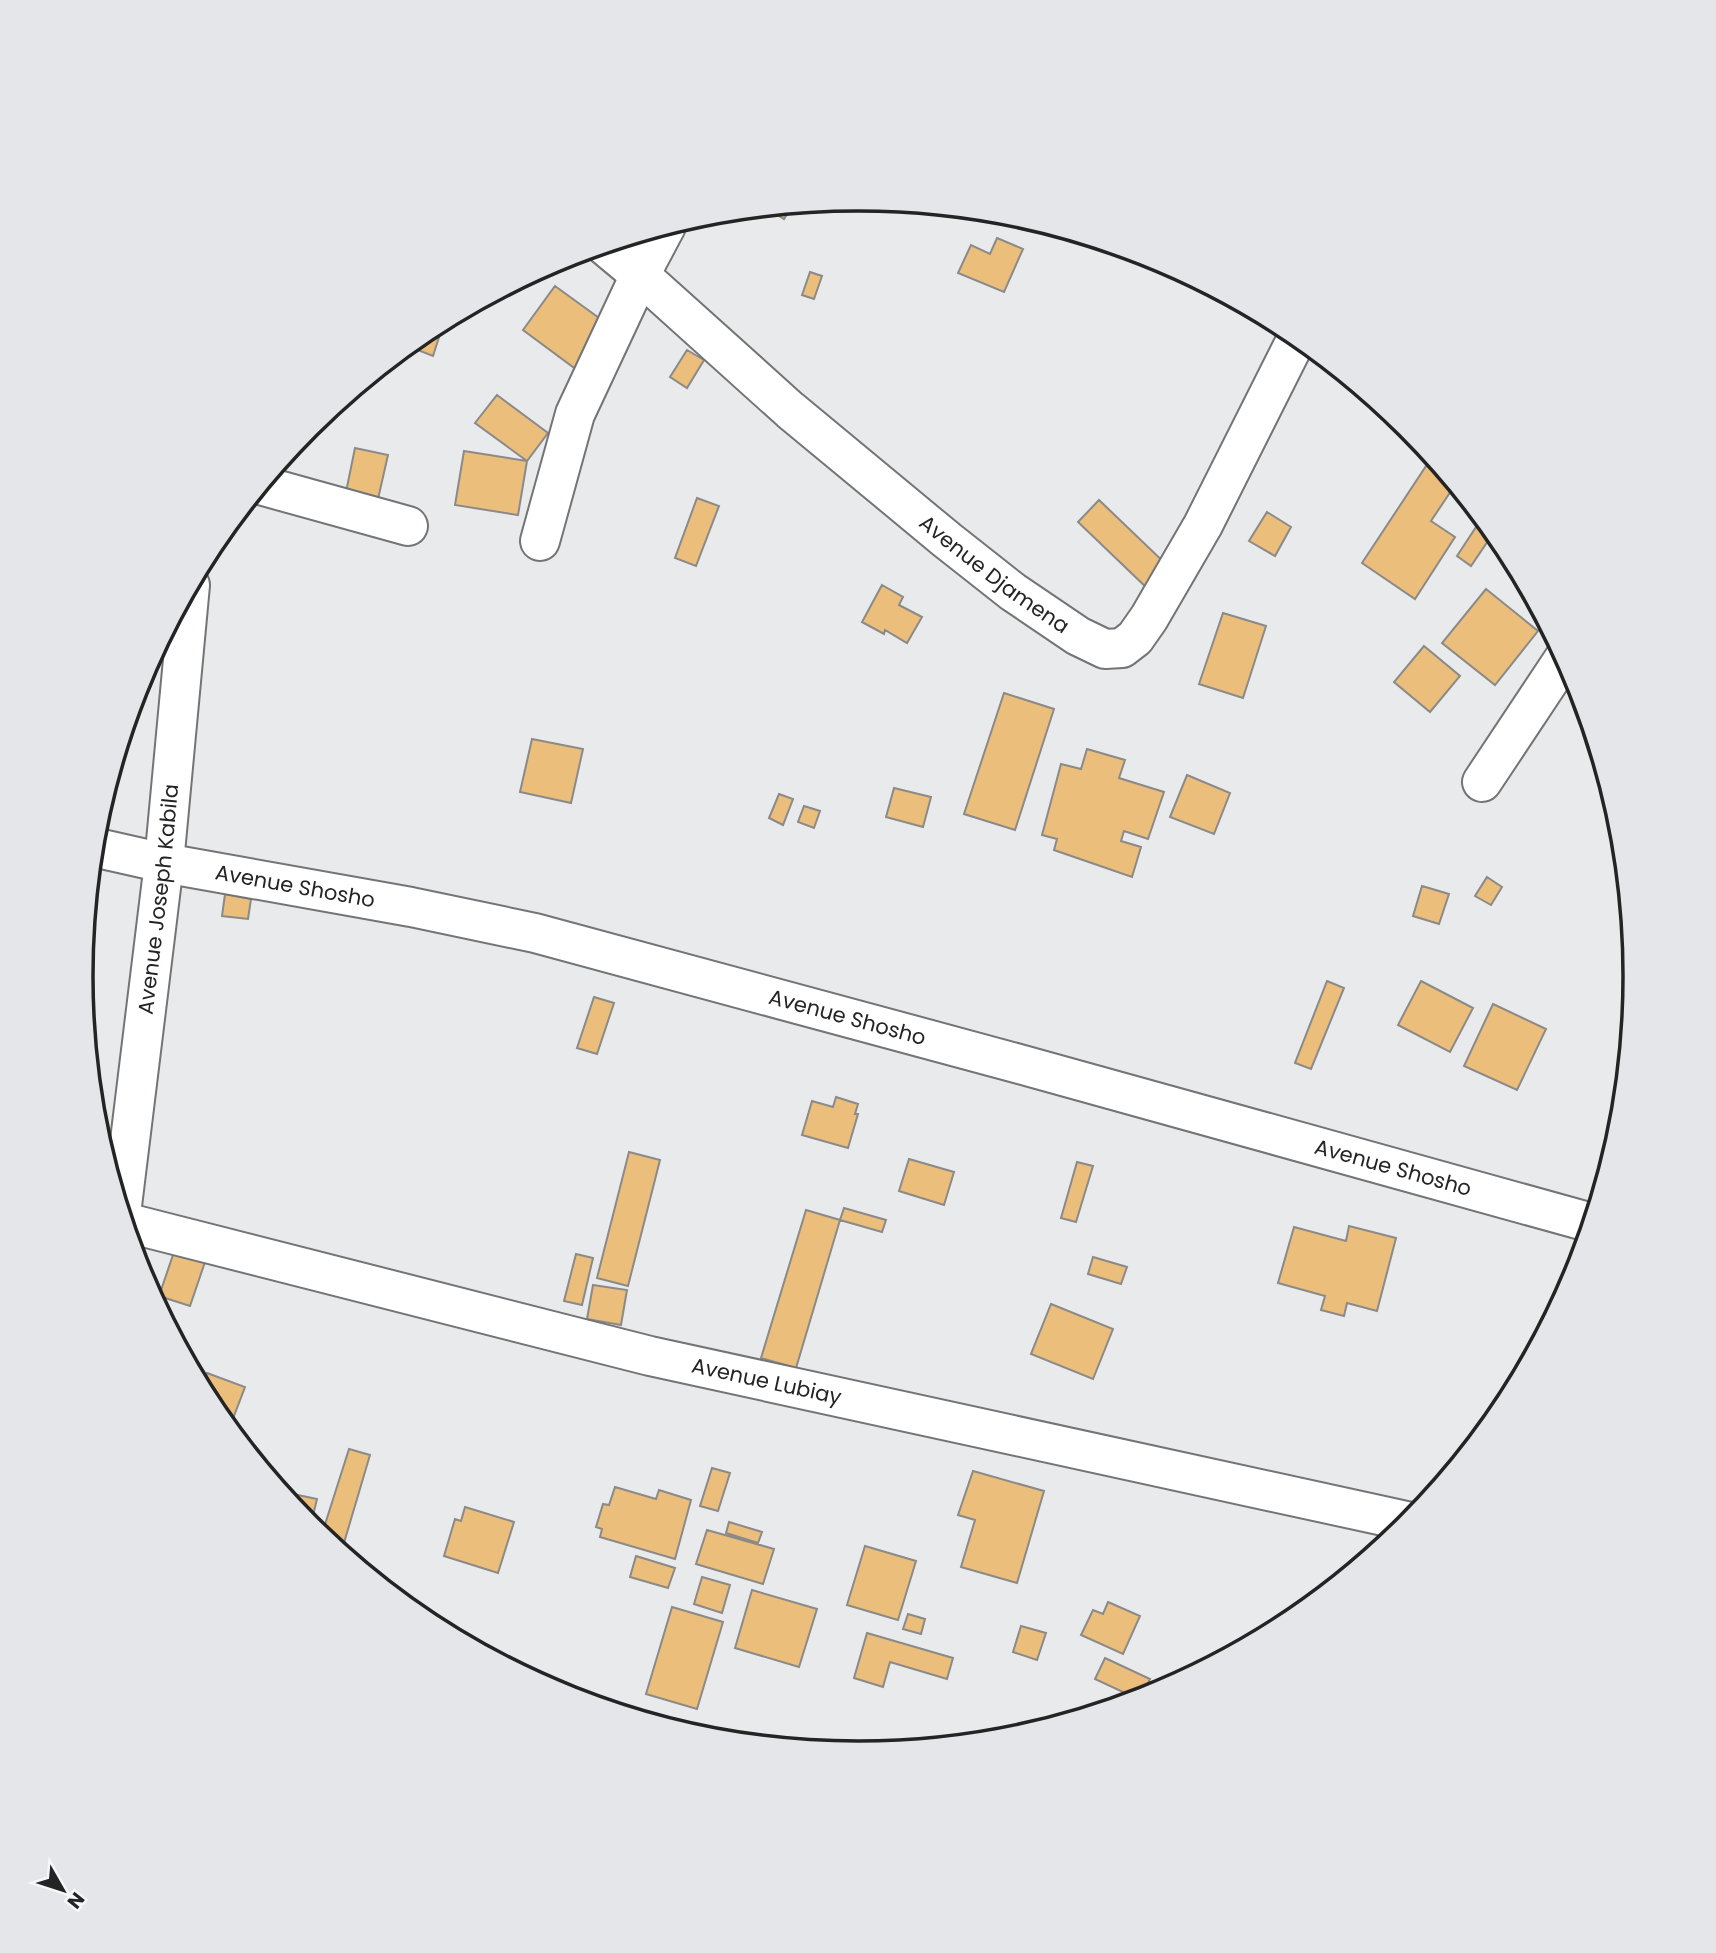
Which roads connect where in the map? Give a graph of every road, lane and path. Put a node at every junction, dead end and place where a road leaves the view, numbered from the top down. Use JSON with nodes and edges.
{"nodes":[{"id":1,"x":660,"y":237,"type":"edge"},
{"id":2,"x":612,"y":252,"type":"edge"},
{"id":3,"x":640,"y":275,"type":"junction"},
{"id":4,"x":1293,"y":347,"type":"edge"},
{"id":5,"x":270,"y":488,"type":"edge"},
{"id":6,"x":408,"y":526,"type":"dead end"},
{"id":7,"x":540,"y":541,"type":"dead end"},
{"id":8,"x":188,"y":608,"type":"edge"},
{"id":9,"x":1558,"y":668,"type":"edge"},
{"id":10,"x":1482,"y":782,"type":"dead end"},
{"id":11,"x":103,"y":849,"type":"edge"},
{"id":12,"x":164,"y":863,"type":"junction"},
{"id":13,"x":124,"y":1191,"type":"edge"},
{"id":14,"x":1583,"y":1221,"type":"edge"},
{"id":15,"x":134,"y":1226,"type":"edge"},
{"id":16,"x":1398,"y":1519,"type":"edge"}],
"edges":[{"from":1,"to":3,"type":"street"},
{"from":2,"to":3,"type":"street","name":"Avenue Djamena"},
{"from":3,"to":4,"type":"street","name":"Avenue Djamena"},
{"from":3,"to":7,"type":"street"},
{"from":5,"to":6,"type":"street"},
{"from":8,"to":12,"type":"street","name":"Avenue Joseph Kabila"},
{"from":9,"to":10,"type":"street"},
{"from":11,"to":12,"type":"street","name":"Avenue Shosho"},
{"from":12,"to":13,"type":"street","name":"Avenue Joseph Kabila"},
{"from":12,"to":14,"type":"street","name":"Avenue Shosho"},
{"from":15,"to":16,"type":"street","name":"Avenue Lubiay"}]}
